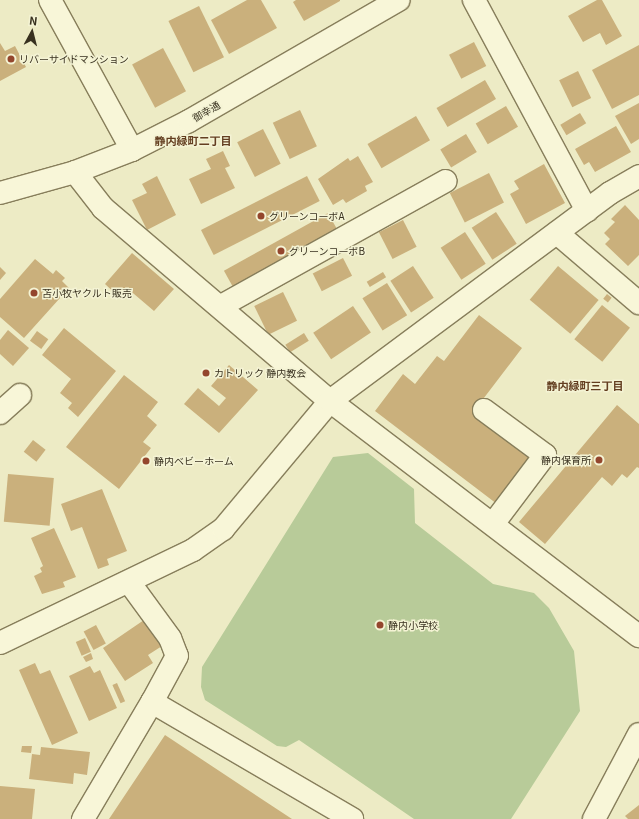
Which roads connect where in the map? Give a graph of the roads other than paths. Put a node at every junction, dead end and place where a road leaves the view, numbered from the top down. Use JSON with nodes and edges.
{"nodes":[{"id":1,"x":50,"y":0,"type":"edge"},
{"id":2,"x":399,"y":0,"type":"edge"},
{"id":3,"x":474,"y":0,"type":"edge"},
{"id":4,"x":132,"y":150,"type":"junction"},
{"id":5,"x":75,"y":172,"type":"junction"},
{"id":6,"x":639,"y":176,"type":"edge"},
{"id":7,"x":446,"y":181,"type":"dead end"},
{"id":8,"x":0,"y":193,"type":"edge"},
{"id":9,"x":586,"y":211,"type":"junction"},
{"id":10,"x":557,"y":233,"type":"junction"},
{"id":11,"x":639,"y":303,"type":"edge"},
{"id":12,"x":221,"y":306,"type":"junction"},
{"id":13,"x":20,"y":395,"type":"dead end"},
{"id":14,"x":330,"y":401,"type":"junction"},
{"id":15,"x":484,"y":410,"type":"dead end"},
{"id":16,"x":0,"y":413,"type":"edge"},
{"id":17,"x":493,"y":524,"type":"junction"},
{"id":18,"x":129,"y":582,"type":"junction"},
{"id":19,"x":639,"y":636,"type":"edge"},
{"id":20,"x":0,"y":643,"type":"edge"},
{"id":21,"x":152,"y":702,"type":"junction"},
{"id":22,"x":639,"y":734,"type":"edge"},
{"id":23,"x":598,"y":817,"type":"edge"},
{"id":24,"x":83,"y":819,"type":"edge"},
{"id":25,"x":352,"y":819,"type":"edge"}],
"edges":[{"from":1,"to":4,"type":"street"},
{"from":2,"to":4,"type":"street","name":"御幸通"},
{"from":3,"to":9,"type":"street"},
{"from":4,"to":5,"type":"street","name":"御幸通"},
{"from":5,"to":8,"type":"street","name":"御幸通"},
{"from":5,"to":12,"type":"street"},
{"from":6,"to":9,"type":"street"},
{"from":7,"to":12,"type":"street"},
{"from":9,"to":10,"type":"street"},
{"from":10,"to":11,"type":"street"},
{"from":10,"to":14,"type":"street"},
{"from":12,"to":14,"type":"street"},
{"from":13,"to":16,"type":"street"},
{"from":14,"to":17,"type":"street"},
{"from":14,"to":18,"type":"street"},
{"from":15,"to":17,"type":"street"},
{"from":17,"to":19,"type":"street"},
{"from":18,"to":20,"type":"street"},
{"from":18,"to":21,"type":"street"},
{"from":21,"to":24,"type":"street"},
{"from":21,"to":25,"type":"street"},
{"from":22,"to":23,"type":"street"}]}
